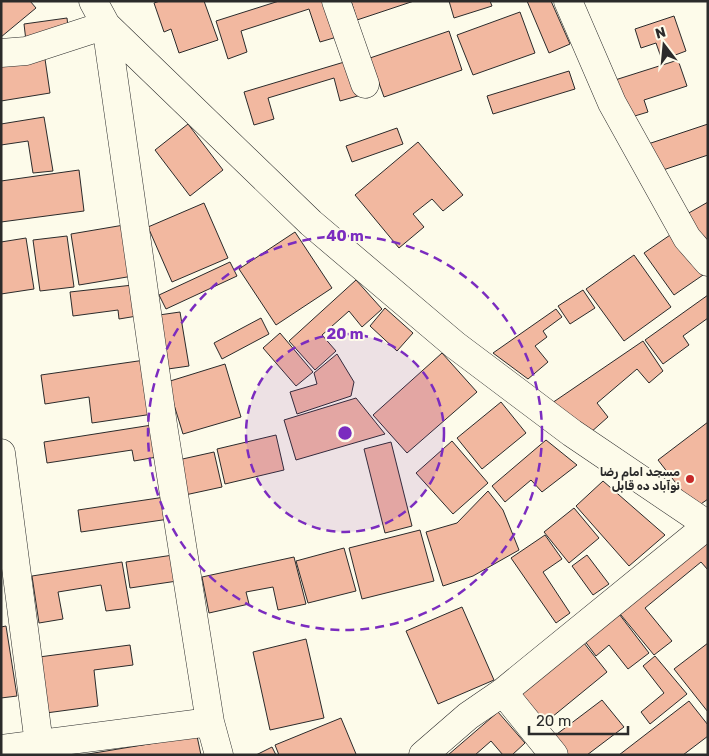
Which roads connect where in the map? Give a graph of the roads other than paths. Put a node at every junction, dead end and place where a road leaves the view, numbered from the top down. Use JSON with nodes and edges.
{"nodes":[{"id":1,"x":336,"y":1,"type":"edge"},
{"id":2,"x":568,"y":1,"type":"edge"},
{"id":3,"x":100,"y":13,"type":"edge"},
{"id":4,"x":1,"y":53,"type":"edge"},
{"id":5,"x":365,"y":84,"type":"dead end"},
{"id":6,"x":708,"y":262,"type":"edge"},
{"id":7,"x":1,"y":453,"type":"edge"},
{"id":8,"x":503,"y":692,"type":"junction"},
{"id":9,"x":210,"y":722,"type":"junction"},
{"id":10,"x":39,"y":744,"type":"junction"},
{"id":11,"x":1,"y":749,"type":"edge"},
{"id":12,"x":219,"y":755,"type":"edge"},
{"id":13,"x":423,"y":755,"type":"edge"},
{"id":14,"x":554,"y":755,"type":"edge"}],
"edges":[{"from":1,"to":5,"type":"street"},
{"from":2,"to":6,"type":"street"},
{"from":3,"to":4,"type":"street"},
{"from":3,"to":8,"type":"street"},
{"from":3,"to":9,"type":"street"},
{"from":7,"to":10,"type":"street"},
{"from":8,"to":13,"type":"street"},
{"from":8,"to":14,"type":"street"},
{"from":9,"to":10,"type":"street"},
{"from":9,"to":12,"type":"street"},
{"from":10,"to":11,"type":"street"}]}
